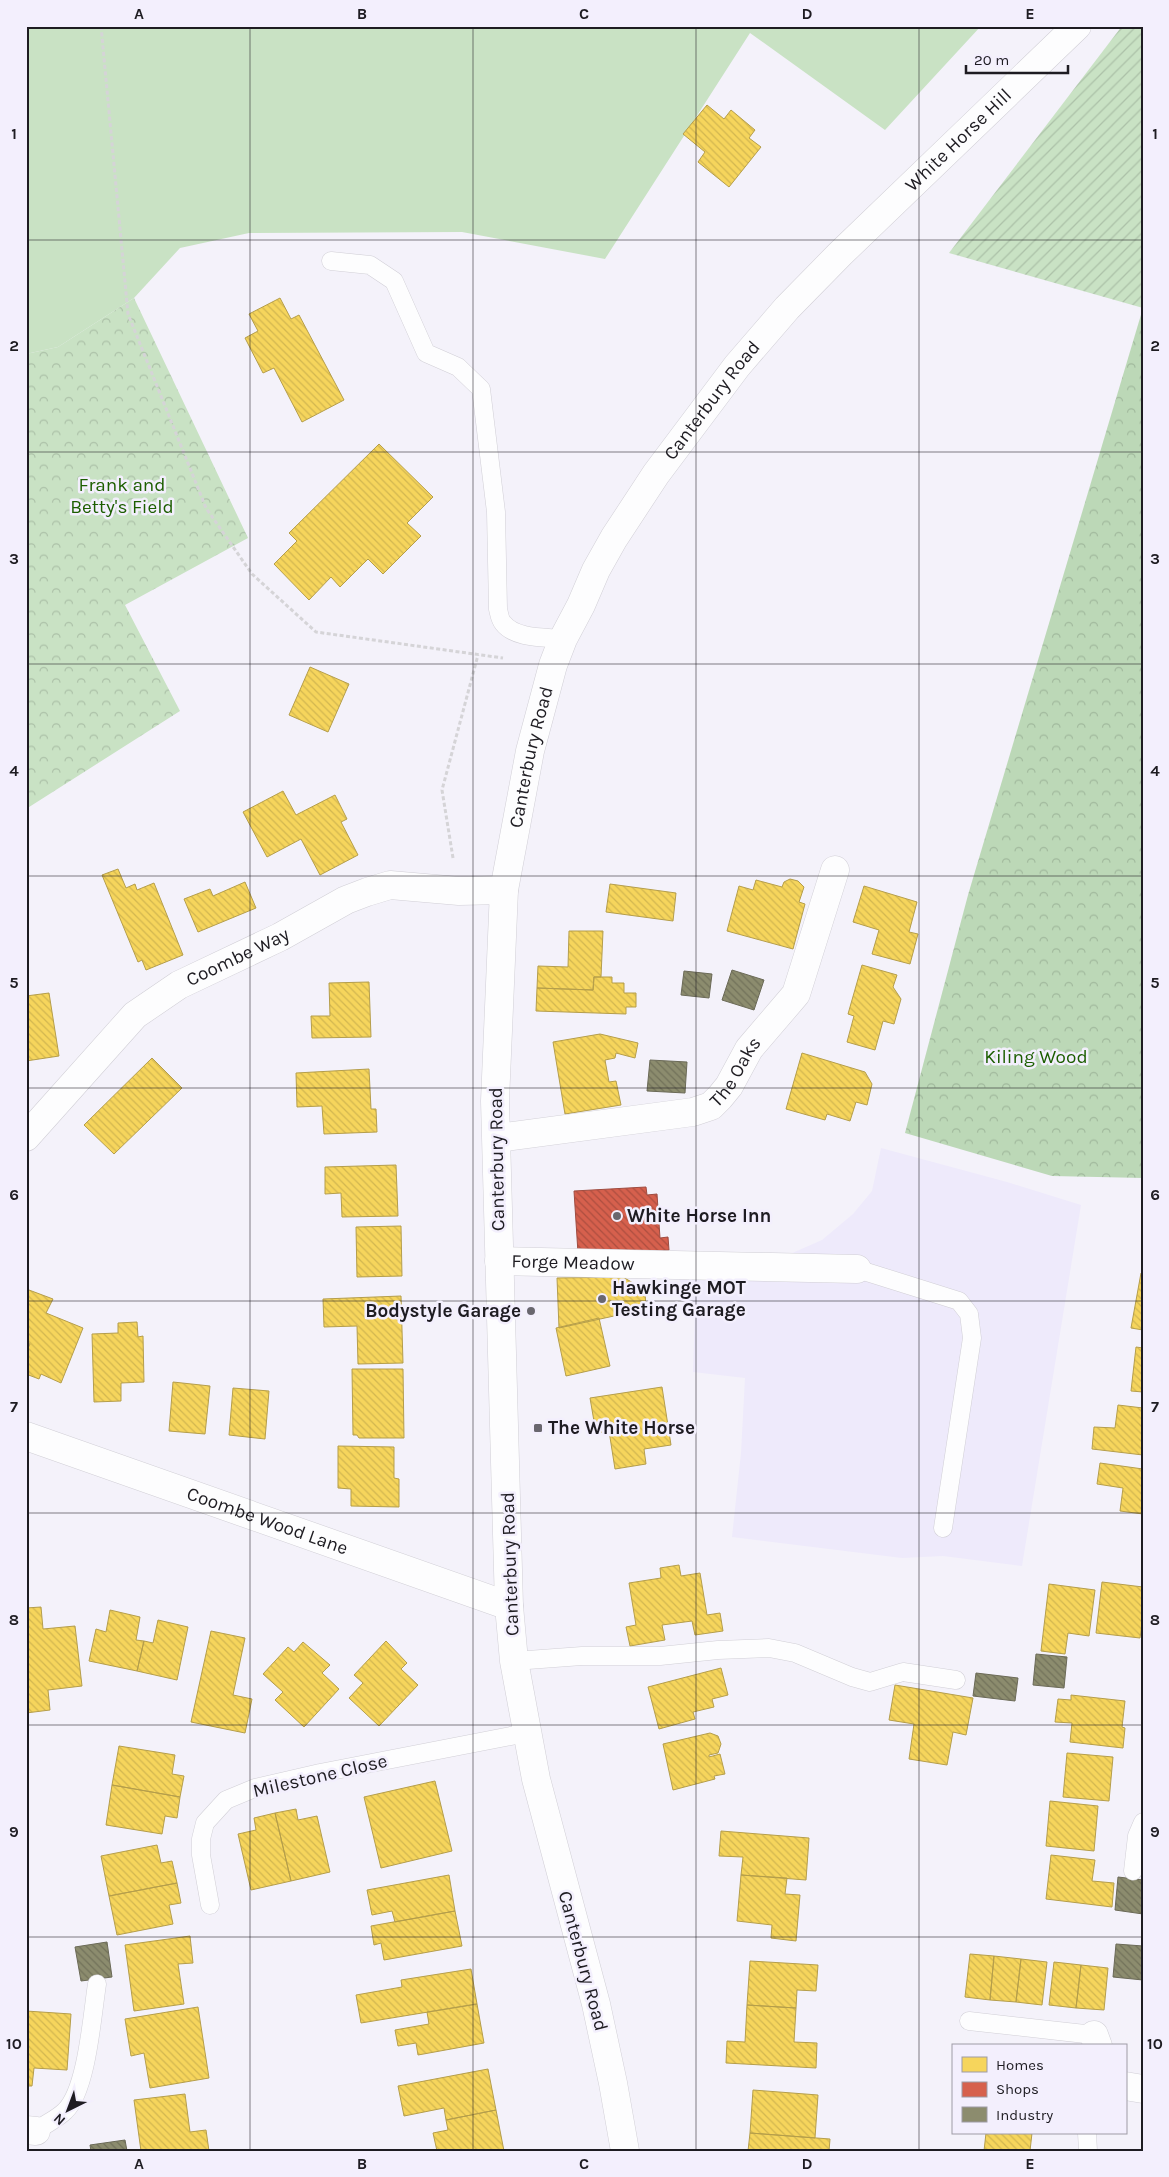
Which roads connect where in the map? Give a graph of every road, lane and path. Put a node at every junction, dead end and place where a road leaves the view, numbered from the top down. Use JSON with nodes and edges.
{"nodes":[{"id":1,"x":100,"y":26,"type":"edge"},
{"id":2,"x":1077,"y":26,"type":"edge"},
{"id":3,"x":840,"y":254,"type":"joint"},
{"id":4,"x":331,"y":261,"type":"dead end"},
{"id":5,"x":563,"y":640,"type":"junction"},
{"id":6,"x":478,"y":655,"type":"junction"},
{"id":7,"x":506,"y":658,"type":"dead end"},
{"id":8,"x":835,"y":870,"type":"dead end"},
{"id":9,"x":504,"y":890,"type":"junction"},
{"id":10,"x":459,"y":891,"type":"junction"},
{"id":11,"x":26,"y":1137,"type":"edge"},
{"id":12,"x":497,"y":1138,"type":"junction"},
{"id":13,"x":499,"y":1261,"type":"junction"},
{"id":14,"x":857,"y":1269,"type":"joint"},
{"id":15,"x":26,"y":1436,"type":"edge"},
{"id":16,"x":943,"y":1528,"type":"dead end"},
{"id":17,"x":509,"y":1606,"type":"junction"},
{"id":18,"x":514,"y":1661,"type":"junction"},
{"id":19,"x":956,"y":1680,"type":"dead end"},
{"id":20,"x":526,"y":1733,"type":"junction"},
{"id":21,"x":1143,"y":1822,"type":"edge"},
{"id":22,"x":1133,"y":1871,"type":"dead end"},
{"id":23,"x":210,"y":1905,"type":"dead end"},
{"id":24,"x":97,"y":1984,"type":"dead end"},
{"id":25,"x":969,"y":2021,"type":"dead end"},
{"id":26,"x":1096,"y":2041,"type":"edge"},
{"id":27,"x":1126,"y":2086,"type":"edge"},
{"id":28,"x":1143,"y":2089,"type":"edge"},
{"id":29,"x":31,"y":2130,"type":"edge"},
{"id":30,"x":1087,"y":2134,"type":"edge"},
{"id":31,"x":625,"y":2151,"type":"edge"},
{"id":32,"x":1088,"y":2151,"type":"edge"}],
"edges":[{"from":1,"to":6,"type":"path"},
{"from":2,"to":3,"type":"street","name":"White Horse Hill"},
{"from":3,"to":5,"type":"street","name":"Canterbury Road"},
{"from":4,"to":5,"type":"lane"},
{"from":5,"to":9,"type":"street","name":"Canterbury Road"},
{"from":6,"to":7,"type":"path"},
{"from":6,"to":10,"type":"path"},
{"from":8,"to":12,"type":"street","name":"The Oaks"},
{"from":9,"to":10,"type":"street","name":"Coombe Way"},
{"from":9,"to":12,"type":"street","name":"Canterbury Road"},
{"from":10,"to":11,"type":"street","name":"Coombe Way"},
{"from":12,"to":13,"type":"street","name":"Canterbury Road"},
{"from":13,"to":14,"type":"street","name":"Forge Meadow"},
{"from":13,"to":17,"type":"street","name":"Canterbury Road"},
{"from":14,"to":16,"type":"lane"},
{"from":15,"to":17,"type":"street","name":"Coombe Wood Lane"},
{"from":17,"to":18,"type":"street","name":"Canterbury Road"},
{"from":18,"to":19,"type":"lane"},
{"from":18,"to":20,"type":"street","name":"Canterbury Road"},
{"from":20,"to":23,"type":"lane","name":"Milestone Close"},
{"from":20,"to":31,"type":"street","name":"Canterbury Road"},
{"from":21,"to":22,"type":"lane"},
{"from":24,"to":29,"type":"lane"},
{"from":25,"to":26,"type":"lane"},
{"from":27,"to":28,"type":"street"},
{"from":30,"to":32,"type":"lane"}]}
